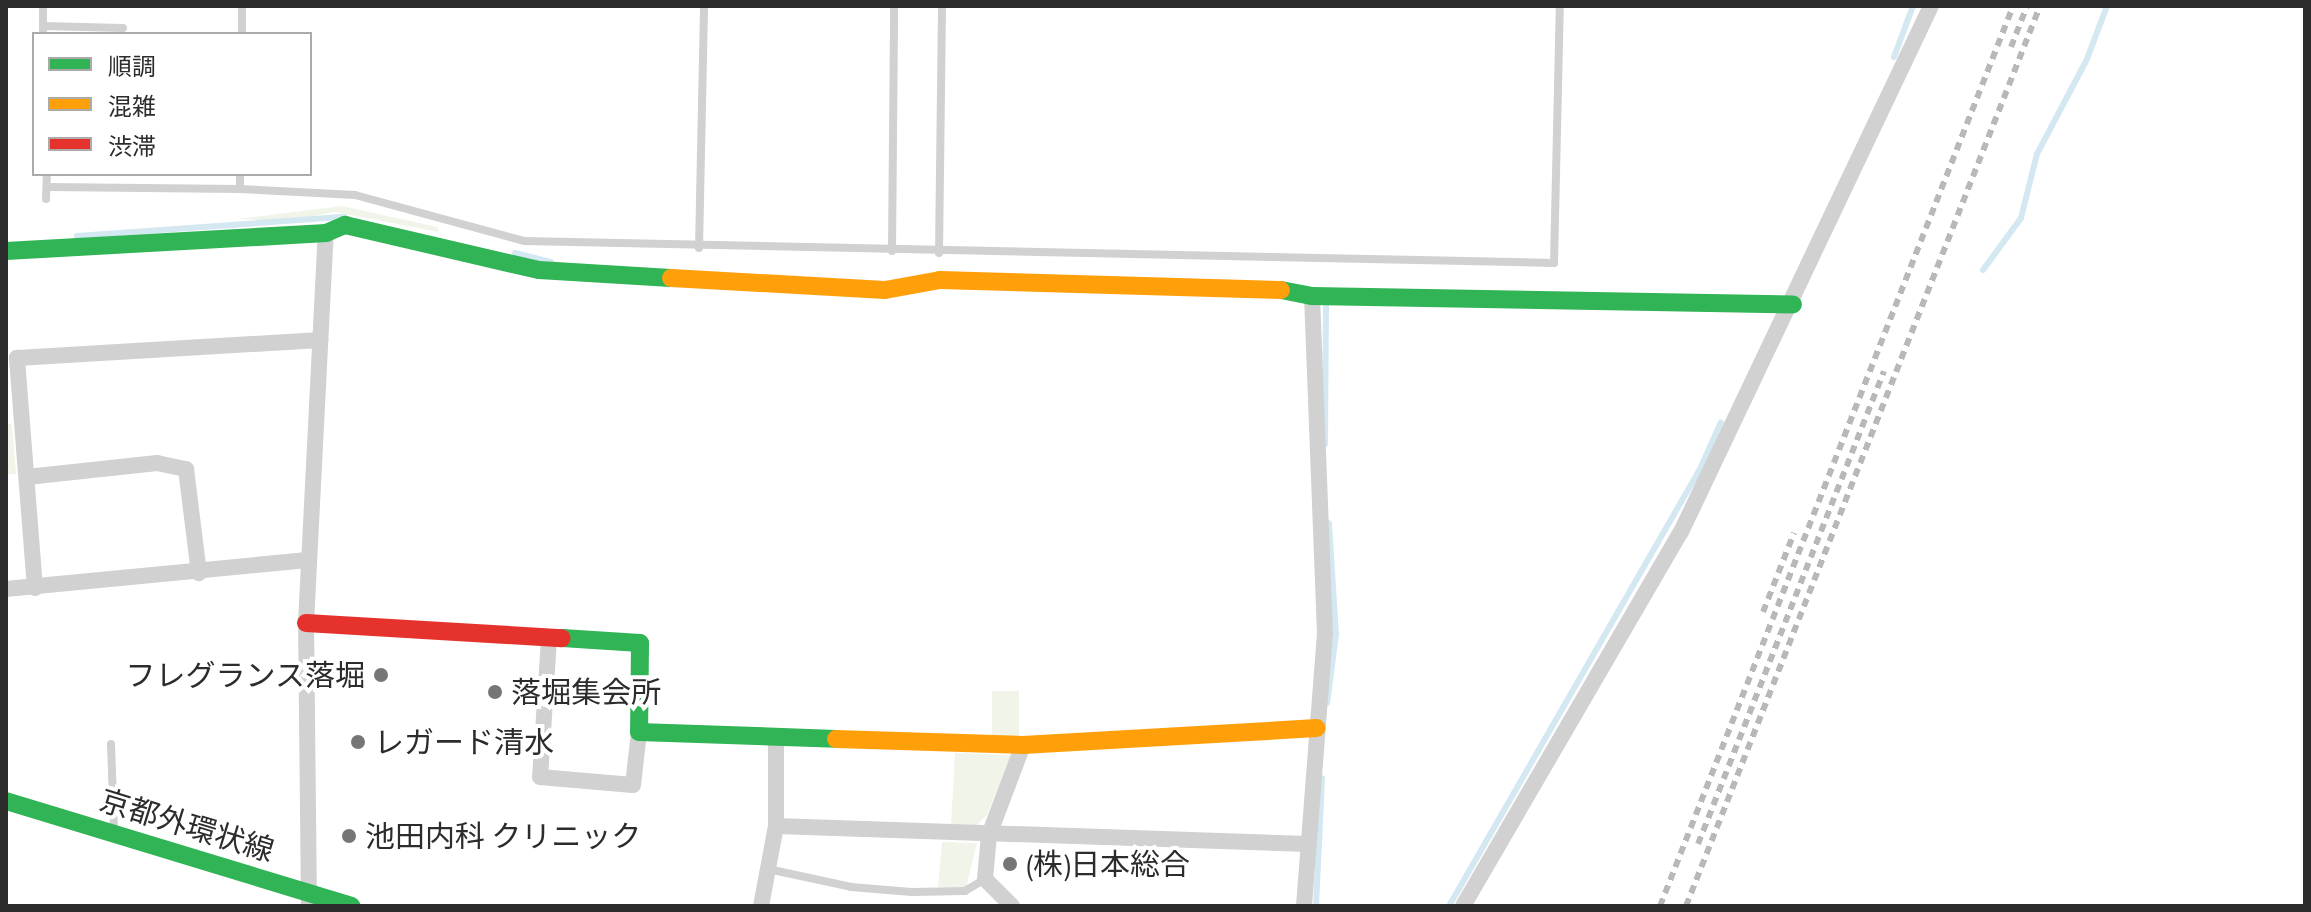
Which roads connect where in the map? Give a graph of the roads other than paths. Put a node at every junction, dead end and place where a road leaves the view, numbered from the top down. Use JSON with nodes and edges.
{"nodes":[{"id":1,"x":43,"y":6,"type":"edge"},
{"id":2,"x":242,"y":6,"type":"edge"},
{"id":3,"x":704,"y":6,"type":"edge"},
{"id":4,"x":894,"y":6,"type":"edge"},
{"id":5,"x":942,"y":6,"type":"edge"},
{"id":6,"x":1560,"y":6,"type":"edge"},
{"id":7,"x":1931,"y":6,"type":"edge"},
{"id":8,"x":123,"y":28,"type":"dead end"},
{"id":9,"x":43,"y":30,"type":"edge"},
{"id":10,"x":242,"y":32,"type":"edge"},
{"id":11,"x":47,"y":176,"type":"edge"},
{"id":12,"x":240,"y":176,"type":"edge"},
{"id":13,"x":47,"y":187,"type":"junction"},
{"id":14,"x":240,"y":189,"type":"junction"},
{"id":15,"x":46,"y":199,"type":"dead end"},
{"id":16,"x":326,"y":233,"type":"junction"},
{"id":17,"x":699,"y":248,"type":"junction"},
{"id":18,"x":6,"y":251,"type":"edge"},
{"id":19,"x":892,"y":251,"type":"junction"},
{"id":20,"x":939,"y":253,"type":"junction"},
{"id":21,"x":1312,"y":296,"type":"junction"},
{"id":22,"x":1793,"y":304,"type":"junction"},
{"id":23,"x":320,"y":340,"type":"junction"},
{"id":24,"x":11,"y":358,"type":"edge"},
{"id":25,"x":27,"y":477,"type":"junction"},
{"id":26,"x":308,"y":560,"type":"junction"},
{"id":27,"x":199,"y":573,"type":"junction"},
{"id":28,"x":35,"y":588,"type":"junction"},
{"id":29,"x":6,"y":589,"type":"edge"},
{"id":30,"x":306,"y":623,"type":"junction"},
{"id":31,"x":549,"y":639,"type":"junction"},
{"id":32,"x":1317,"y":728,"type":"junction"},
{"id":33,"x":639,"y":732,"type":"junction"},
{"id":34,"x":776,"y":738,"type":"junction"},
{"id":35,"x":111,"y":744,"type":"dead end"},
{"id":36,"x":1023,"y":745,"type":"junction"},
{"id":37,"x":6,"y":801,"type":"edge"},
{"id":38,"x":776,"y":826,"type":"junction"},
{"id":39,"x":114,"y":833,"type":"junction"},
{"id":40,"x":989,"y":835,"type":"junction"},
{"id":41,"x":1309,"y":844,"type":"junction"},
{"id":42,"x":768,"y":869,"type":"junction"},
{"id":43,"x":985,"y":879,"type":"junction"},
{"id":44,"x":310,"y":899,"type":"edge"},
{"id":45,"x":351,"y":906,"type":"edge"},
{"id":46,"x":761,"y":906,"type":"edge"},
{"id":47,"x":1012,"y":906,"type":"edge"},
{"id":48,"x":1304,"y":906,"type":"edge"},
{"id":49,"x":1463,"y":906,"type":"edge"}],
"edges":[{"from":1,"to":9,"type":"lane"},
{"from":2,"to":10,"type":"lane"},
{"from":3,"to":17,"type":"lane"},
{"from":4,"to":19,"type":"lane"},
{"from":5,"to":20,"type":"lane"},
{"from":6,"to":20,"type":"lane"},
{"from":7,"to":22,"type":"street"},
{"from":8,"to":9,"type":"lane"},
{"from":11,"to":13,"type":"lane"},
{"from":12,"to":14,"type":"lane"},
{"from":13,"to":14,"type":"lane"},
{"from":13,"to":15,"type":"lane"},
{"from":14,"to":17,"type":"lane"},
{"from":16,"to":18,"type":"street"},
{"from":16,"to":21,"type":"street"},
{"from":16,"to":23,"type":"street"},
{"from":17,"to":19,"type":"lane"},
{"from":19,"to":20,"type":"lane"},
{"from":21,"to":22,"type":"street"},
{"from":21,"to":32,"type":"street"},
{"from":22,"to":49,"type":"street"},
{"from":23,"to":24,"type":"street"},
{"from":23,"to":26,"type":"street"},
{"from":24,"to":25,"type":"street"},
{"from":25,"to":27,"type":"street"},
{"from":25,"to":28,"type":"street"},
{"from":26,"to":27,"type":"street"},
{"from":26,"to":30,"type":"street"},
{"from":27,"to":28,"type":"street"},
{"from":28,"to":29,"type":"street"},
{"from":30,"to":31,"type":"street"},
{"from":30,"to":44,"type":"street"},
{"from":31,"to":33,"type":"street"},
{"from":31,"to":33,"type":"street"},
{"from":32,"to":36,"type":"street"},
{"from":32,"to":41,"type":"street"},
{"from":33,"to":34,"type":"street"},
{"from":34,"to":36,"type":"street"},
{"from":34,"to":38,"type":"street"},
{"from":35,"to":39,"type":"lane"},
{"from":36,"to":40,"type":"street"},
{"from":37,"to":39,"type":"street","name":"京都外環状線"},
{"from":38,"to":40,"type":"street"},
{"from":38,"to":42,"type":"street"},
{"from":39,"to":44,"type":"street","name":"京都外環状線"},
{"from":40,"to":41,"type":"street"},
{"from":40,"to":43,"type":"street"},
{"from":41,"to":48,"type":"street"},
{"from":42,"to":43,"type":"lane"},
{"from":42,"to":46,"type":"street"},
{"from":43,"to":47,"type":"street"},
{"from":44,"to":45,"type":"street","name":"京都外環状線"}]}
